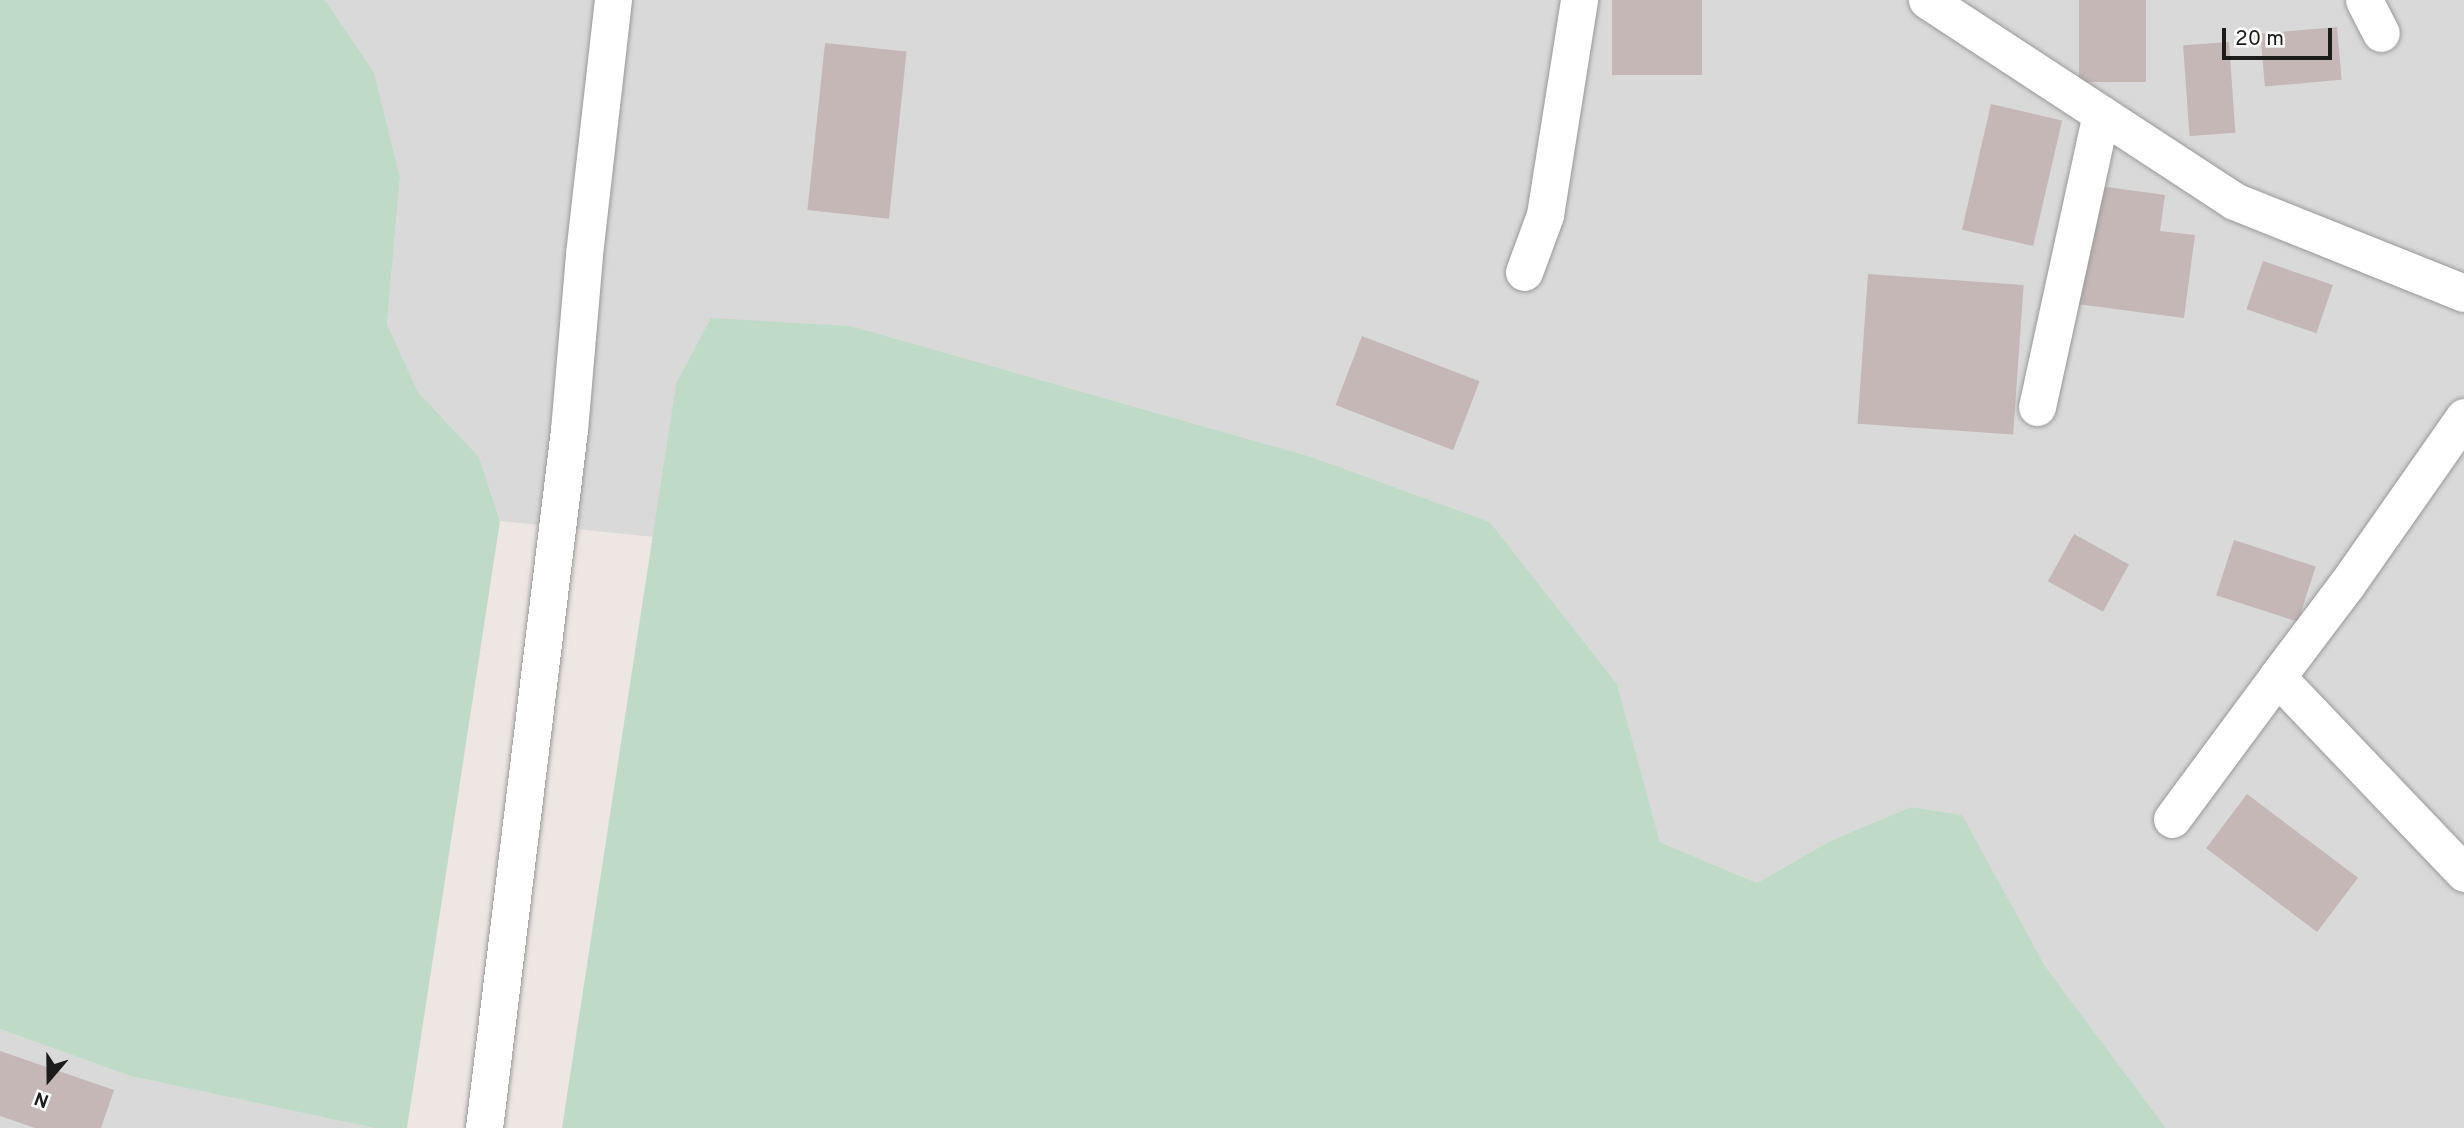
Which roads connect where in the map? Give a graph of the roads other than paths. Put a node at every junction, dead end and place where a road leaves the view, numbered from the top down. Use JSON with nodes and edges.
{"nodes":[{"id":1,"x":613,"y":0,"type":"edge"},
{"id":2,"x":1579,"y":0,"type":"edge"},
{"id":3,"x":1927,"y":0,"type":"edge"},
{"id":4,"x":2364,"y":0,"type":"edge"},
{"id":5,"x":2381,"y":33,"type":"dead end"},
{"id":6,"x":2101,"y":114,"type":"junction"},
{"id":7,"x":1524,"y":272,"type":"dead end"},
{"id":8,"x":2464,"y":293,"type":"edge"},
{"id":9,"x":2037,"y":407,"type":"dead end"},
{"id":10,"x":2464,"y":417,"type":"edge"},
{"id":11,"x":2277,"y":677,"type":"junction"},
{"id":12,"x":2172,"y":819,"type":"dead end"},
{"id":13,"x":2464,"y":873,"type":"edge"},
{"id":14,"x":484,"y":1128,"type":"edge"}],
"edges":[{"from":1,"to":14,"type":"street"},
{"from":2,"to":7,"type":"street"},
{"from":3,"to":6,"type":"street"},
{"from":4,"to":5,"type":"street"},
{"from":6,"to":8,"type":"street"},
{"from":6,"to":9,"type":"street"},
{"from":10,"to":11,"type":"street"},
{"from":11,"to":12,"type":"street"},
{"from":11,"to":13,"type":"street"}]}
